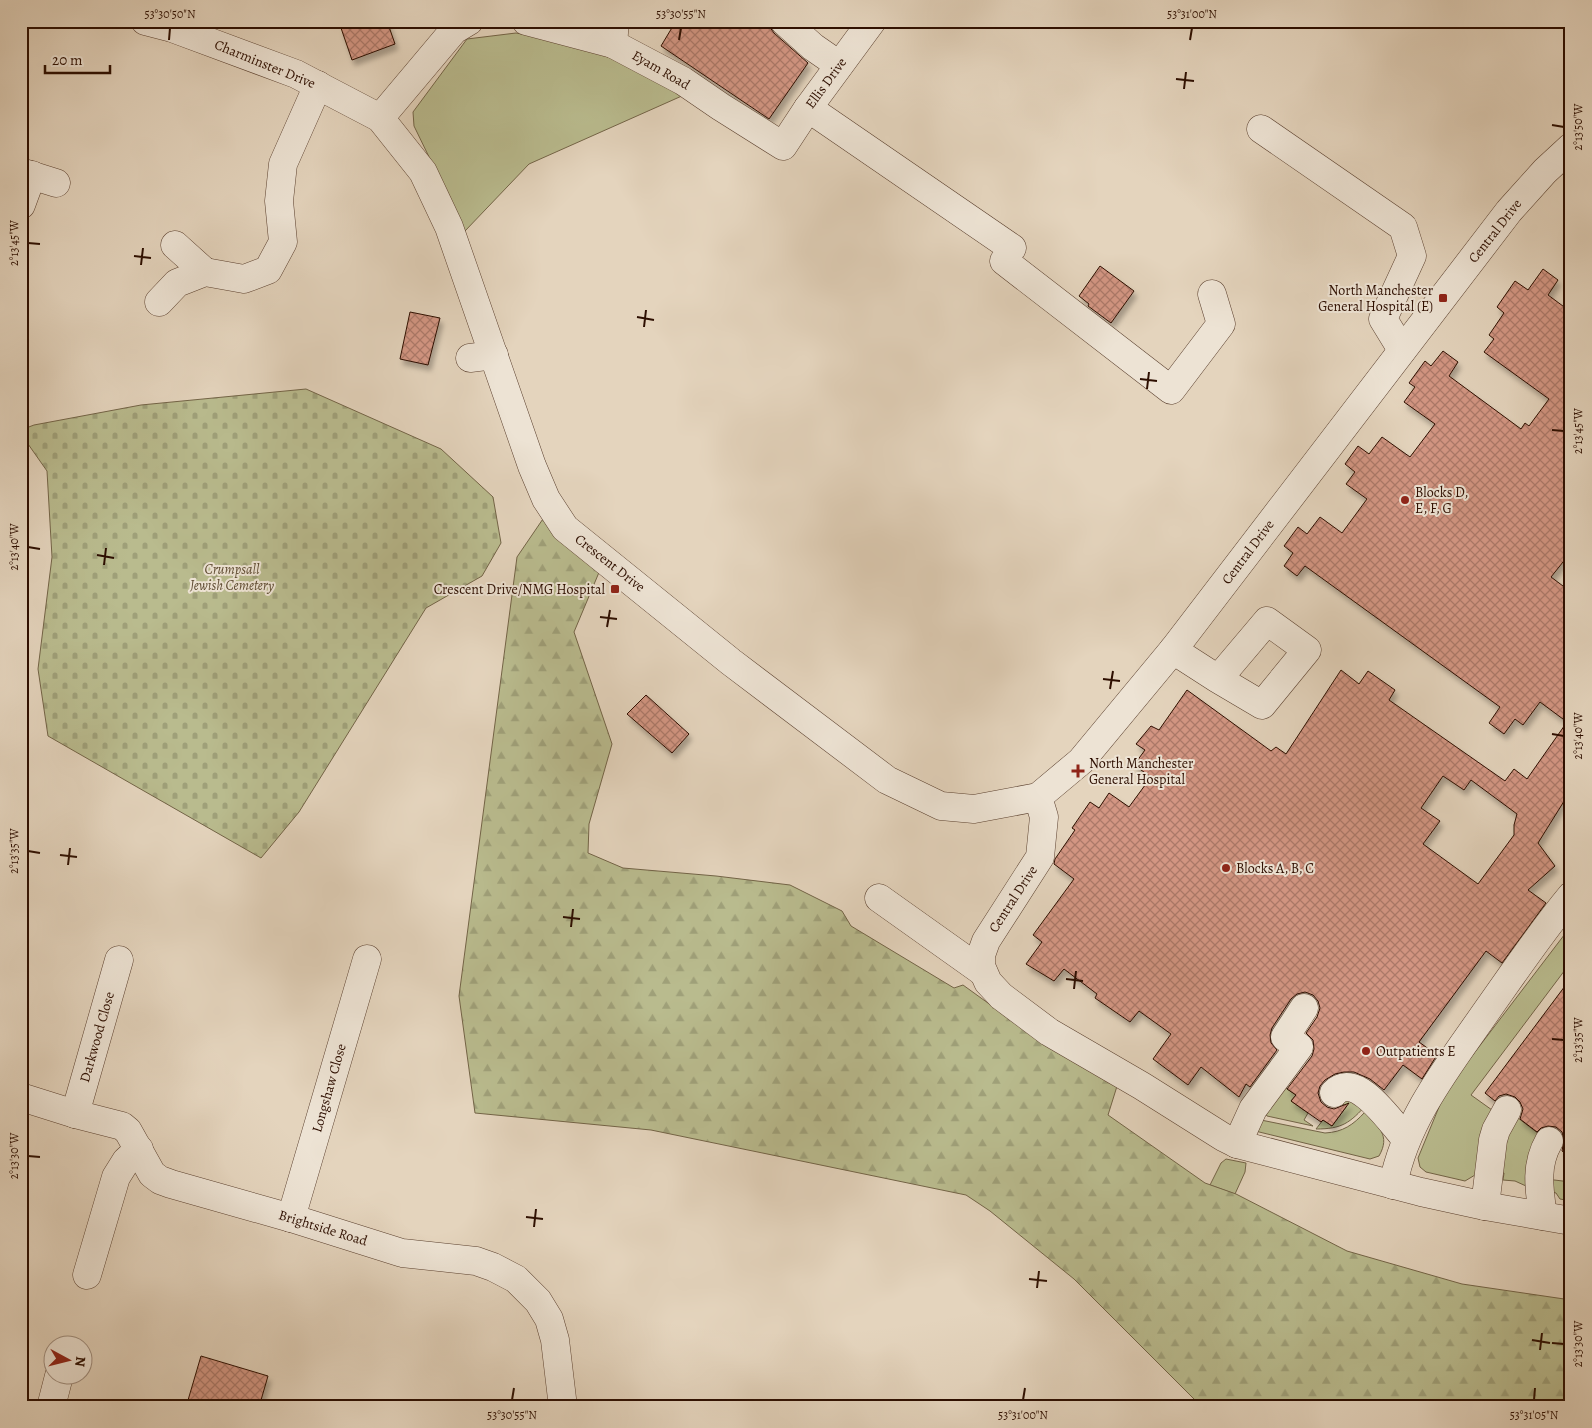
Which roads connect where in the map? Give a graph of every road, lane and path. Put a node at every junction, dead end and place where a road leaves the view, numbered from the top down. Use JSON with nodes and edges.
{"nodes":[{"id":1,"x":145,"y":21,"type":"edge"},
{"id":2,"x":469,"y":21,"type":"edge"},
{"id":3,"x":526,"y":21,"type":"edge"},
{"id":4,"x":784,"y":21,"type":"edge"},
{"id":5,"x":872,"y":21,"type":"edge"},
{"id":6,"x":614,"y":33,"type":"edge"},
{"id":7,"x":839,"y":65,"type":"junction"},
{"id":8,"x":318,"y":86,"type":"junction"},
{"id":9,"x":808,"y":108,"type":"junction"},
{"id":10,"x":380,"y":118,"type":"junction"},
{"id":11,"x":1261,"y":129,"type":"dead end"},
{"id":12,"x":784,"y":146,"type":"joint"},
{"id":13,"x":1571,"y":147,"type":"edge"},
{"id":14,"x":36,"y":177,"type":"edge"},
{"id":15,"x":21,"y":205,"type":"edge"},
{"id":16,"x":175,"y":245,"type":"dead end"},
{"id":17,"x":205,"y":272,"type":"junction"},
{"id":18,"x":1212,"y":294,"type":"dead end"},
{"id":19,"x":159,"y":302,"type":"dead end"},
{"id":20,"x":1402,"y":350,"type":"junction"},
{"id":21,"x":1173,"y":650,"type":"junction"},
{"id":22,"x":1218,"y":680,"type":"dead end"},
{"id":23,"x":1038,"y":797,"type":"junction"},
{"id":24,"x":1571,"y":896,"type":"edge"},
{"id":25,"x":879,"y":898,"type":"dead end"},
{"id":26,"x":368,"y":959,"type":"dead end"},
{"id":27,"x":119,"y":960,"type":"dead end"},
{"id":28,"x":984,"y":972,"type":"junction"},
{"id":29,"x":1304,"y":1008,"type":"dead end"},
{"id":30,"x":1334,"y":1092,"type":"dead end"},
{"id":31,"x":21,"y":1097,"type":"edge"},
{"id":32,"x":1507,"y":1110,"type":"dead end"},
{"id":33,"x":75,"y":1114,"type":"junction"},
{"id":34,"x":1406,"y":1139,"type":"junction"},
{"id":35,"x":1549,"y":1141,"type":"dead end"},
{"id":36,"x":1237,"y":1144,"type":"junction"},
{"id":37,"x":139,"y":1148,"type":"junction"},
{"id":38,"x":1393,"y":1185,"type":"junction"},
{"id":39,"x":1484,"y":1206,"type":"junction"},
{"id":40,"x":1543,"y":1216,"type":"junction"},
{"id":41,"x":291,"y":1218,"type":"junction"},
{"id":42,"x":1571,"y":1221,"type":"edge"},
{"id":43,"x":87,"y":1274,"type":"dead end"},
{"id":44,"x":56,"y":1386,"type":"edge"},
{"id":45,"x":51,"y":1407,"type":"edge"},
{"id":46,"x":563,"y":1407,"type":"edge"}],
"edges":[{"from":1,"to":8,"type":"street","name":"Charminster Drive"},
{"from":2,"to":10,"type":"street"},
{"from":3,"to":6,"type":"street","name":"Eyam Road"},
{"from":4,"to":7,"type":"street"},
{"from":5,"to":7,"type":"street","name":"Ellis Drive"},
{"from":6,"to":12,"type":"street","name":"Eyam Road"},
{"from":7,"to":9,"type":"street","name":"Ellis Drive"},
{"from":8,"to":10,"type":"street","name":"Charminster Drive"},
{"from":8,"to":17,"type":"street"},
{"from":9,"to":12,"type":"street","name":"Ellis Drive"},
{"from":9,"to":18,"type":"street"},
{"from":10,"to":23,"type":"street","name":"Crescent Drive"},
{"from":11,"to":20,"type":"street"},
{"from":13,"to":20,"type":"street","name":"Central Drive"},
{"from":14,"to":15,"type":"street"},
{"from":16,"to":17,"type":"street"},
{"from":17,"to":19,"type":"street"},
{"from":20,"to":21,"type":"street","name":"Central Drive"},
{"from":21,"to":22,"type":"street"},
{"from":21,"to":23,"type":"street","name":"Central Drive"},
{"from":23,"to":28,"type":"street","name":"Central Drive"},
{"from":24,"to":34,"type":"street"},
{"from":25,"to":28,"type":"street"},
{"from":26,"to":41,"type":"street","name":"Longshaw Close"},
{"from":27,"to":33,"type":"street","name":"Darkwood Close"},
{"from":28,"to":36,"type":"street"},
{"from":29,"to":36,"type":"street"},
{"from":30,"to":34,"type":"street"},
{"from":31,"to":33,"type":"street","name":"Brightside Road"},
{"from":32,"to":39,"type":"street"},
{"from":33,"to":37,"type":"street","name":"Brightside Road"},
{"from":34,"to":38,"type":"street"},
{"from":35,"to":40,"type":"street"},
{"from":36,"to":38,"type":"street"},
{"from":37,"to":41,"type":"street","name":"Brightside Road"},
{"from":37,"to":43,"type":"street"},
{"from":38,"to":39,"type":"street"},
{"from":39,"to":40,"type":"street"},
{"from":40,"to":42,"type":"street"},
{"from":41,"to":46,"type":"street","name":"Brightside Road"},
{"from":44,"to":45,"type":"street"}]}
